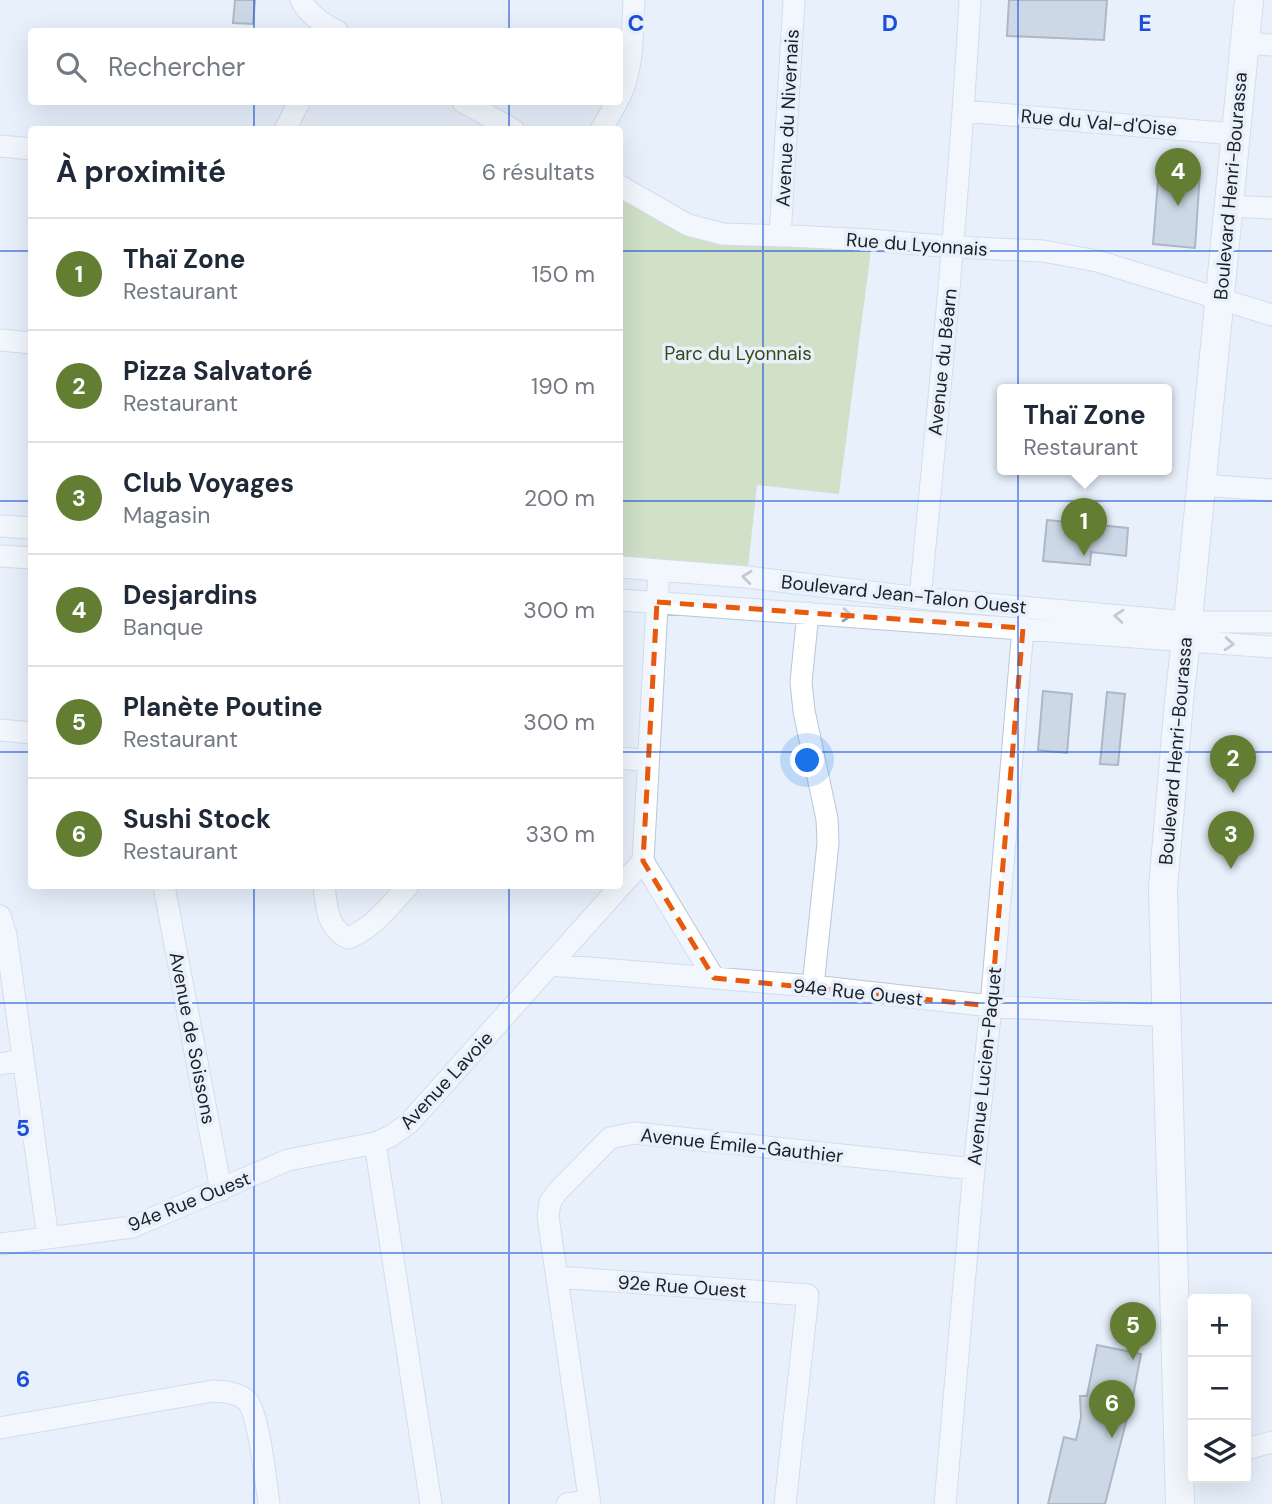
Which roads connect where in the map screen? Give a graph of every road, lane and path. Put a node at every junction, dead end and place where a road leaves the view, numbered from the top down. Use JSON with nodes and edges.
{"nodes":[{"id":1,"x":300,"y":0,"type":"edge"},
{"id":2,"x":634,"y":0,"type":"edge"},
{"id":3,"x":794,"y":0,"type":"edge"},
{"id":4,"x":970,"y":0,"type":"edge"},
{"id":5,"x":1248,"y":0,"type":"edge"},
{"id":6,"x":331,"y":28,"type":"edge"},
{"id":7,"x":1243,"y":43,"type":"junction"},
{"id":8,"x":1272,"y":45,"type":"edge"},
{"id":9,"x":623,"y":89,"type":"edge"},
{"id":10,"x":298,"y":105,"type":"edge"},
{"id":11,"x":467,"y":105,"type":"edge"},
{"id":12,"x":615,"y":105,"type":"edge"},
{"id":13,"x":964,"y":111,"type":"junction"},
{"id":14,"x":492,"y":124,"type":"edge"},
{"id":15,"x":287,"y":126,"type":"edge"},
{"id":16,"x":603,"y":126,"type":"edge"},
{"id":17,"x":1234,"y":134,"type":"junction"},
{"id":18,"x":0,"y":146,"type":"edge"},
{"id":19,"x":28,"y":149,"type":"edge"},
{"id":20,"x":623,"y":188,"type":"edge"},
{"id":21,"x":1228,"y":205,"type":"junction"},
{"id":22,"x":1272,"y":208,"type":"edge"},
{"id":23,"x":780,"y":236,"type":"junction"},
{"id":24,"x":954,"y":247,"type":"junction"},
{"id":25,"x":1219,"y":299,"type":"junction"},
{"id":26,"x":1272,"y":315,"type":"edge"},
{"id":27,"x":0,"y":340,"type":"edge"},
{"id":28,"x":28,"y":343,"type":"edge"},
{"id":29,"x":1201,"y":485,"type":"junction"},
{"id":30,"x":1272,"y":490,"type":"edge"},
{"id":31,"x":0,"y":526,"type":"edge"},
{"id":32,"x":28,"y":528,"type":"edge"},
{"id":33,"x":0,"y":556,"type":"edge"},
{"id":34,"x":28,"y":558,"type":"edge"},
{"id":35,"x":623,"y":567,"type":"edge"},
{"id":36,"x":659,"y":570,"type":"junction"},
{"id":37,"x":920,"y":598,"type":"junction"},
{"id":38,"x":623,"y":600,"type":"edge"},
{"id":39,"x":657,"y":602,"type":"junction"},
{"id":40,"x":808,"y":613,"type":"junction"},
{"id":41,"x":1272,"y":622,"type":"edge"},
{"id":42,"x":1023,"y":628,"type":"junction"},
{"id":43,"x":1187,"y":631,"type":"junction"},
{"id":44,"x":1272,"y":647,"type":"edge"},
{"id":45,"x":0,"y":730,"type":"edge"},
{"id":46,"x":28,"y":733,"type":"edge"},
{"id":47,"x":623,"y":758,"type":"edge"},
{"id":48,"x":648,"y":761,"type":"junction"},
{"id":49,"x":643,"y":861,"type":"junction"},
{"id":50,"x":623,"y":884,"type":"edge"},
{"id":51,"x":165,"y":889,"type":"edge"},
{"id":52,"x":325,"y":889,"type":"edge"},
{"id":53,"x":405,"y":889,"type":"edge"},
{"id":54,"x":618,"y":889,"type":"edge"},
{"id":55,"x":0,"y":915,"type":"edge"},
{"id":56,"x":551,"y":965,"type":"junction"},
{"id":57,"x":714,"y":978,"type":"junction"},
{"id":58,"x":813,"y":986,"type":"junction"},
{"id":59,"x":991,"y":1006,"type":"junction"},
{"id":60,"x":1166,"y":1016,"type":"junction"},
{"id":61,"x":23,"y":1060,"type":"junction"},
{"id":62,"x":0,"y":1065,"type":"edge"},
{"id":63,"x":374,"y":1143,"type":"junction"},
{"id":64,"x":974,"y":1169,"type":"junction"},
{"id":65,"x":221,"y":1190,"type":"junction"},
{"id":66,"x":48,"y":1238,"type":"junction"},
{"id":67,"x":0,"y":1244,"type":"edge"},
{"id":68,"x":557,"y":1277,"type":"junction"},
{"id":69,"x":0,"y":1428,"type":"edge"},
{"id":70,"x":1272,"y":1442,"type":"edge"},
{"id":71,"x":1251,"y":1448,"type":"edge"},
{"id":72,"x":1186,"y":1463,"type":"edge"},
{"id":73,"x":589,"y":1502,"type":"edge"},
{"id":74,"x":269,"y":1504,"type":"edge"},
{"id":75,"x":431,"y":1504,"type":"edge"},
{"id":76,"x":567,"y":1504,"type":"edge"},
{"id":77,"x":785,"y":1504,"type":"edge"},
{"id":78,"x":945,"y":1504,"type":"edge"},
{"id":79,"x":1181,"y":1504,"type":"edge"}],
"edges":[{"from":1,"to":6,"type":"street"},
{"from":2,"to":9,"type":"street"},
{"from":3,"to":23,"type":"street","name":"Avenue du Nivernais"},
{"from":4,"to":13,"type":"street","name":"Avenue du Béarn"},
{"from":5,"to":7,"type":"main road","name":"Boulevard Henri-Bourassa"},
{"from":7,"to":8,"type":"street"},
{"from":7,"to":17,"type":"main road","name":"Boulevard Henri-Bourassa"},
{"from":10,"to":15,"type":"street"},
{"from":11,"to":14,"type":"street"},
{"from":12,"to":16,"type":"street"},
{"from":13,"to":17,"type":"street","name":"Rue du Val-d'Oise"},
{"from":13,"to":24,"type":"street","name":"Avenue du Béarn"},
{"from":17,"to":21,"type":"main road","name":"Boulevard Henri-Bourassa"},
{"from":18,"to":19,"type":"street"},
{"from":20,"to":23,"type":"street","name":"Rue du Lyonnais"},
{"from":21,"to":22,"type":"street"},
{"from":21,"to":25,"type":"main road","name":"Boulevard Henri-Bourassa"},
{"from":23,"to":24,"type":"street","name":"Rue du Lyonnais"},
{"from":24,"to":25,"type":"street","name":"Rue du Lyonnais"},
{"from":24,"to":37,"type":"street","name":"Avenue du Béarn"},
{"from":25,"to":26,"type":"street","name":"Rue du Lyonnais"},
{"from":25,"to":29,"type":"main road","name":"Boulevard Henri-Bourassa"},
{"from":27,"to":28,"type":"street"},
{"from":29,"to":30,"type":"street"},
{"from":29,"to":43,"type":"main road","name":"Boulevard Henri-Bourassa"},
{"from":31,"to":32,"type":"street"},
{"from":33,"to":34,"type":"street"},
{"from":35,"to":36,"type":"street","name":"Boulevard Jean-Talon Ouest"},
{"from":37,"to":36,"type":"street","name":"Boulevard Jean-Talon Ouest","one_way":true},
{"from":36,"to":39,"type":"street"},
{"from":43,"to":37,"type":"street","name":"Boulevard Jean-Talon Ouest","one_way":true},
{"from":38,"to":39,"type":"street","name":"Boulevard Jean-Talon Ouest"},
{"from":39,"to":40,"type":"street","name":"Boulevard Jean-Talon Ouest"},
{"from":39,"to":48,"type":"street"},
{"from":40,"to":42,"type":"street","name":"Boulevard Jean-Talon Ouest","one_way":true},
{"from":40,"to":58,"type":"street"},
{"from":41,"to":43,"type":"street"},
{"from":42,"to":43,"type":"street","name":"Boulevard Jean-Talon Ouest"},
{"from":42,"to":59,"type":"street","name":"Avenue Lucien-Paquet"},
{"from":43,"to":44,"type":"street","one_way":true},
{"from":43,"to":60,"type":"main road","name":"Boulevard Henri-Bourassa"},
{"from":45,"to":46,"type":"street"},
{"from":47,"to":48,"type":"street"},
{"from":48,"to":49,"type":"street"},
{"from":49,"to":50,"type":"street","name":"Avenue Lavoie"},
{"from":49,"to":57,"type":"street"},
{"from":51,"to":65,"type":"street","name":"Avenue de Soissons"},
{"from":52,"to":53,"type":"street"},
{"from":54,"to":56,"type":"street","name":"Avenue Lavoie"},
{"from":55,"to":61,"type":"street"},
{"from":56,"to":57,"type":"street","name":"94e Rue Ouest"},
{"from":56,"to":63,"type":"street","name":"Avenue Lavoie"},
{"from":57,"to":58,"type":"street","name":"94e Rue Ouest"},
{"from":58,"to":59,"type":"street","name":"94e Rue Ouest"},
{"from":59,"to":60,"type":"street","name":"94e Rue Ouest"},
{"from":59,"to":64,"type":"street","name":"Avenue Lucien-Paquet"},
{"from":60,"to":72,"type":"main road","name":"Boulevard Henri-Bourassa"},
{"from":61,"to":62,"type":"street"},
{"from":61,"to":66,"type":"street"},
{"from":63,"to":65,"type":"street","name":"94e Rue Ouest"},
{"from":63,"to":75,"type":"street"},
{"from":64,"to":68,"type":"street","name":"Avenue Émile-Gauthier"},
{"from":64,"to":78,"type":"street","name":"Avenue Lucien-Paquet"},
{"from":65,"to":66,"type":"street","name":"94e Rue Ouest"},
{"from":66,"to":67,"type":"street","name":"94e Rue Ouest"},
{"from":68,"to":73,"type":"street","name":"Avenue Émile-Gauthier"},
{"from":68,"to":77,"type":"street","name":"92e Rue Ouest"},
{"from":69,"to":74,"type":"street"},
{"from":70,"to":71,"type":"street"},
{"from":72,"to":79,"type":"main road","name":"Boulevard Henri-Bourassa"},
{"from":73,"to":76,"type":"street"}]}
